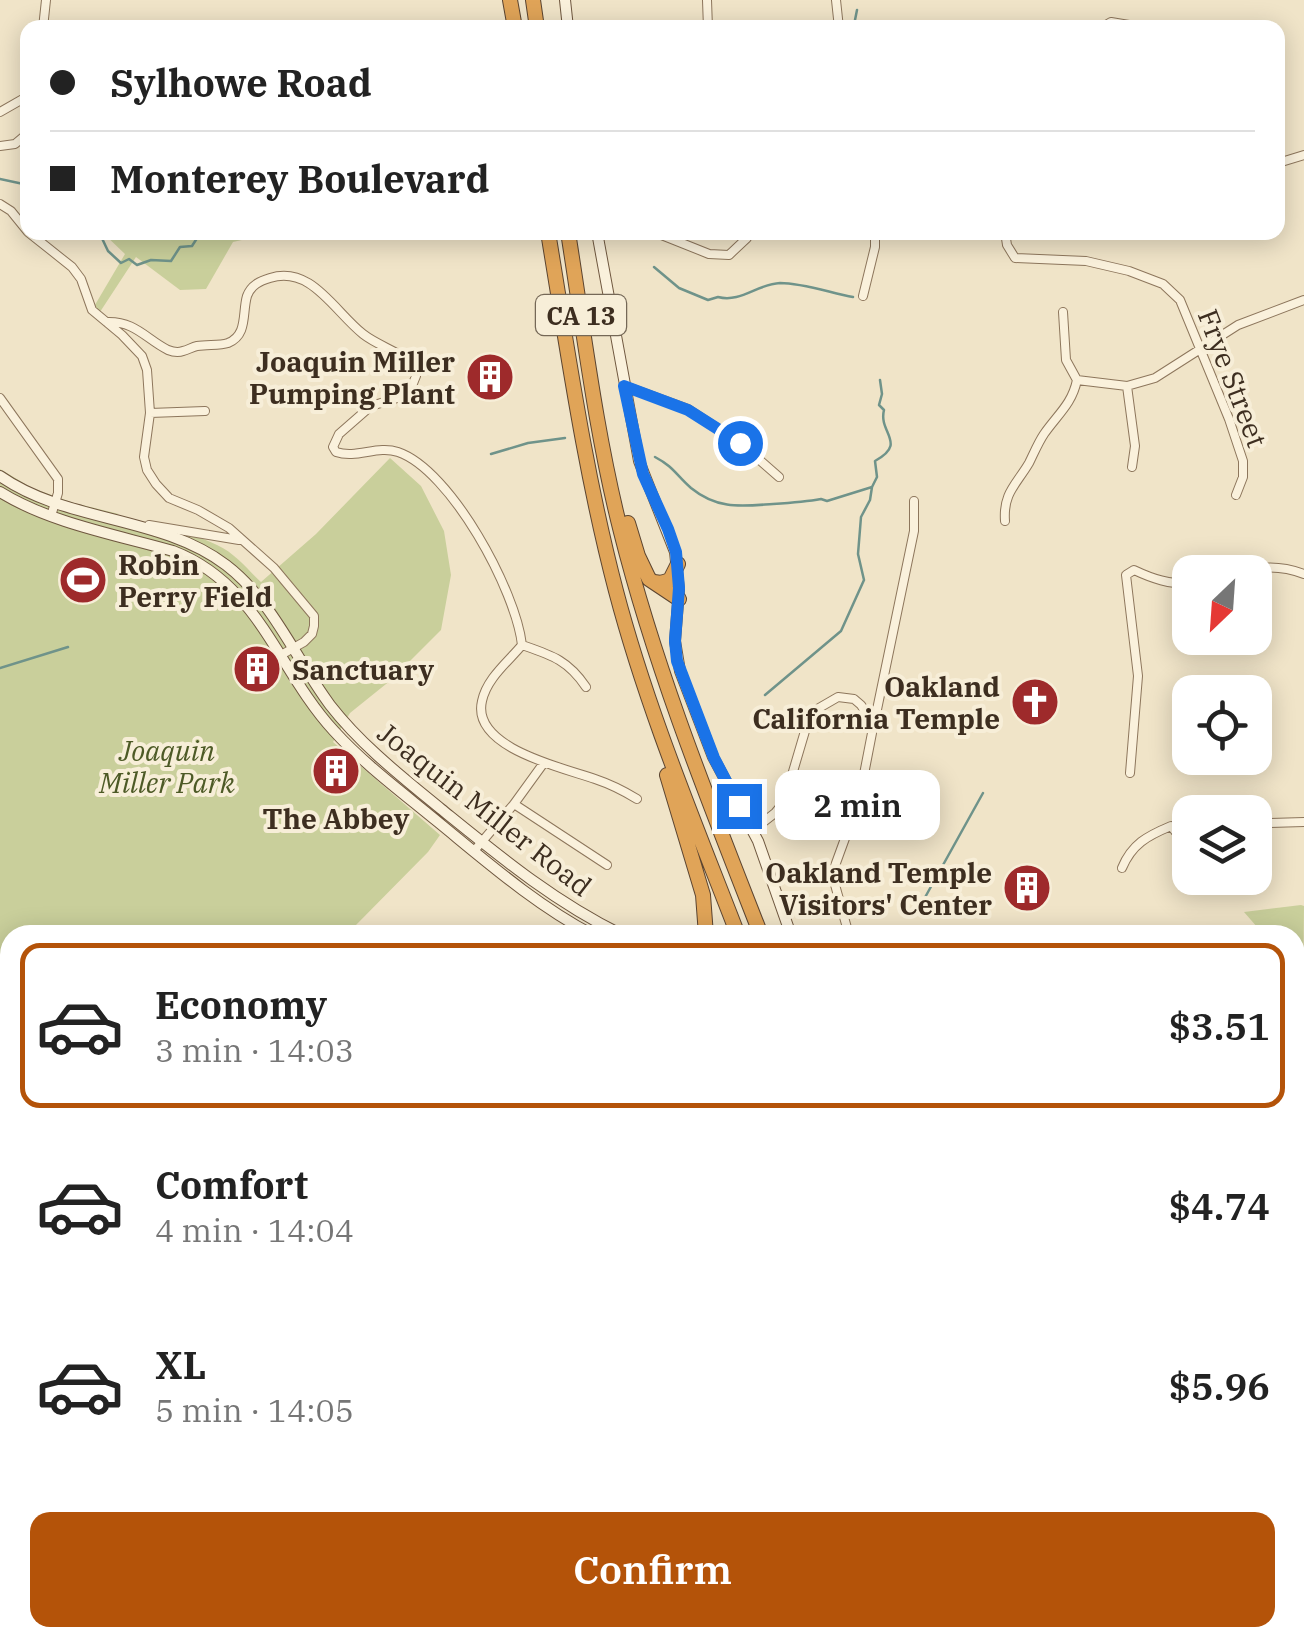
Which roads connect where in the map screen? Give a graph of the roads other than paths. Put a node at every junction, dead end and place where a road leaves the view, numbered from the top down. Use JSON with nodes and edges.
{"nodes":[{"id":1,"x":0,"y":204,"type":"edge"},
{"id":2,"x":20,"y":222,"type":"edge"},
{"id":3,"x":38,"y":240,"type":"edge"},
{"id":4,"x":549,"y":240,"type":"edge"},
{"id":5,"x":569,"y":240,"type":"edge"},
{"id":6,"x":598,"y":240,"type":"edge"},
{"id":7,"x":674,"y":240,"type":"edge"},
{"id":8,"x":744,"y":240,"type":"edge"},
{"id":9,"x":875,"y":240,"type":"edge"},
{"id":10,"x":1007,"y":240,"type":"edge"},
{"id":11,"x":863,"y":296,"type":"dead end"},
{"id":12,"x":1304,"y":300,"type":"edge"},
{"id":13,"x":1063,"y":312,"type":"dead end"},
{"id":14,"x":107,"y":322,"type":"junction"},
{"id":15,"x":1200,"y":350,"type":"junction"},
{"id":16,"x":1078,"y":380,"type":"junction"},
{"id":17,"x":624,"y":386,"type":"junction"},
{"id":18,"x":1128,"y":386,"type":"junction"},
{"id":19,"x":594,"y":396,"type":"junction"},
{"id":20,"x":0,"y":398,"type":"edge"},
{"id":21,"x":205,"y":411,"type":"dead end"},
{"id":22,"x":150,"y":413,"type":"junction"},
{"id":23,"x":1132,"y":467,"type":"dead end"},
{"id":24,"x":0,"y":476,"type":"edge"},
{"id":25,"x":779,"y":477,"type":"dead end"},
{"id":26,"x":0,"y":492,"type":"edge"},
{"id":27,"x":1236,"y":495,"type":"dead end"},
{"id":28,"x":914,"y":502,"type":"dead end"},
{"id":29,"x":56,"y":504,"type":"junction"},
{"id":30,"x":52,"y":516,"type":"junction"},
{"id":31,"x":103,"y":517,"type":"junction"},
{"id":32,"x":1005,"y":520,"type":"dead end"},
{"id":33,"x":244,"y":540,"type":"junction"},
{"id":34,"x":678,"y":564,"type":"junction"},
{"id":35,"x":1272,"y":566,"type":"edge"},
{"id":36,"x":1304,"y":574,"type":"edge"},
{"id":37,"x":649,"y":578,"type":"junction"},
{"id":38,"x":1172,"y":584,"type":"edge"},
{"id":39,"x":679,"y":599,"type":"junction"},
{"id":40,"x":522,"y":644,"type":"junction"},
{"id":41,"x":287,"y":652,"type":"junction"},
{"id":42,"x":586,"y":687,"type":"dead end"},
{"id":43,"x":872,"y":733,"type":"junction"},
{"id":44,"x":663,"y":744,"type":"junction"},
{"id":45,"x":543,"y":764,"type":"junction"},
{"id":46,"x":1130,"y":773,"type":"dead end"},
{"id":47,"x":637,"y":799,"type":"dead end"},
{"id":48,"x":514,"y":804,"type":"junction"},
{"id":49,"x":1304,"y":822,"type":"edge"},
{"id":50,"x":1272,"y":823,"type":"edge"},
{"id":51,"x":1172,"y":827,"type":"edge"},
{"id":52,"x":752,"y":831,"type":"junction"},
{"id":53,"x":477,"y":846,"type":"junction"},
{"id":54,"x":607,"y":865,"type":"dead end"},
{"id":55,"x":1122,"y":868,"type":"dead end"},
{"id":56,"x":577,"y":925,"type":"edge"},
{"id":57,"x":602,"y":925,"type":"edge"},
{"id":58,"x":705,"y":925,"type":"edge"},
{"id":59,"x":734,"y":925,"type":"edge"},
{"id":60,"x":756,"y":925,"type":"edge"},
{"id":61,"x":788,"y":925,"type":"edge"},
{"id":62,"x":846,"y":925,"type":"edge"}],
"edges":[{"from":1,"to":2,"type":"street"},
{"from":3,"to":14,"type":"street"},
{"from":4,"to":44,"type":"highway","number":"CA 13"},
{"from":5,"to":19,"type":"highway","number":"CA 13"},
{"from":6,"to":17,"type":"main road"},
{"from":7,"to":8,"type":"street"},
{"from":9,"to":11,"type":"street"},
{"from":10,"to":15,"type":"street","name":"Frye Street"},
{"from":12,"to":15,"type":"street"},
{"from":13,"to":16,"type":"street"},
{"from":14,"to":22,"type":"street"},
{"from":14,"to":40,"type":"street"},
{"from":15,"to":18,"type":"street"},
{"from":15,"to":27,"type":"street","name":"Frye Street"},
{"from":16,"to":18,"type":"street"},
{"from":16,"to":32,"type":"street"},
{"from":17,"to":25,"type":"street"},
{"from":17,"to":34,"type":"main road"},
{"from":18,"to":23,"type":"street"},
{"from":19,"to":37,"type":"highway"},
{"from":19,"to":60,"type":"highway","number":"CA 13"},
{"from":20,"to":29,"type":"street"},
{"from":21,"to":22,"type":"street"},
{"from":22,"to":33,"type":"street"},
{"from":24,"to":29,"type":"main road","name":"Joaquin Miller Road"},
{"from":26,"to":30,"type":"main road","name":"Joaquin Miller Road"},
{"from":28,"to":43,"type":"street"},
{"from":29,"to":30,"type":"street"},
{"from":29,"to":31,"type":"main road","name":"Joaquin Miller Road"},
{"from":30,"to":41,"type":"main road","name":"Joaquin Miller Road"},
{"from":31,"to":33,"type":"street"},
{"from":31,"to":41,"type":"main road","name":"Joaquin Miller Road"},
{"from":33,"to":41,"type":"street"},
{"from":34,"to":37,"type":"highway"},
{"from":34,"to":39,"type":"main road"},
{"from":35,"to":36,"type":"street"},
{"from":37,"to":39,"type":"highway"},
{"from":38,"to":46,"type":"street"},
{"from":39,"to":52,"type":"main road"},
{"from":40,"to":42,"type":"street"},
{"from":40,"to":45,"type":"street"},
{"from":41,"to":53,"type":"main road","name":"Joaquin Miller Road"},
{"from":43,"to":52,"type":"street"},
{"from":43,"to":62,"type":"street"},
{"from":44,"to":58,"type":"highway"},
{"from":44,"to":59,"type":"highway","number":"CA 13"},
{"from":45,"to":47,"type":"street"},
{"from":45,"to":48,"type":"street"},
{"from":48,"to":53,"type":"street"},
{"from":48,"to":54,"type":"street"},
{"from":49,"to":50,"type":"street"},
{"from":51,"to":55,"type":"street"},
{"from":52,"to":61,"type":"main road"},
{"from":53,"to":56,"type":"main road","name":"Joaquin Miller Road"},
{"from":53,"to":57,"type":"main road","name":"Joaquin Miller Road"}]}
